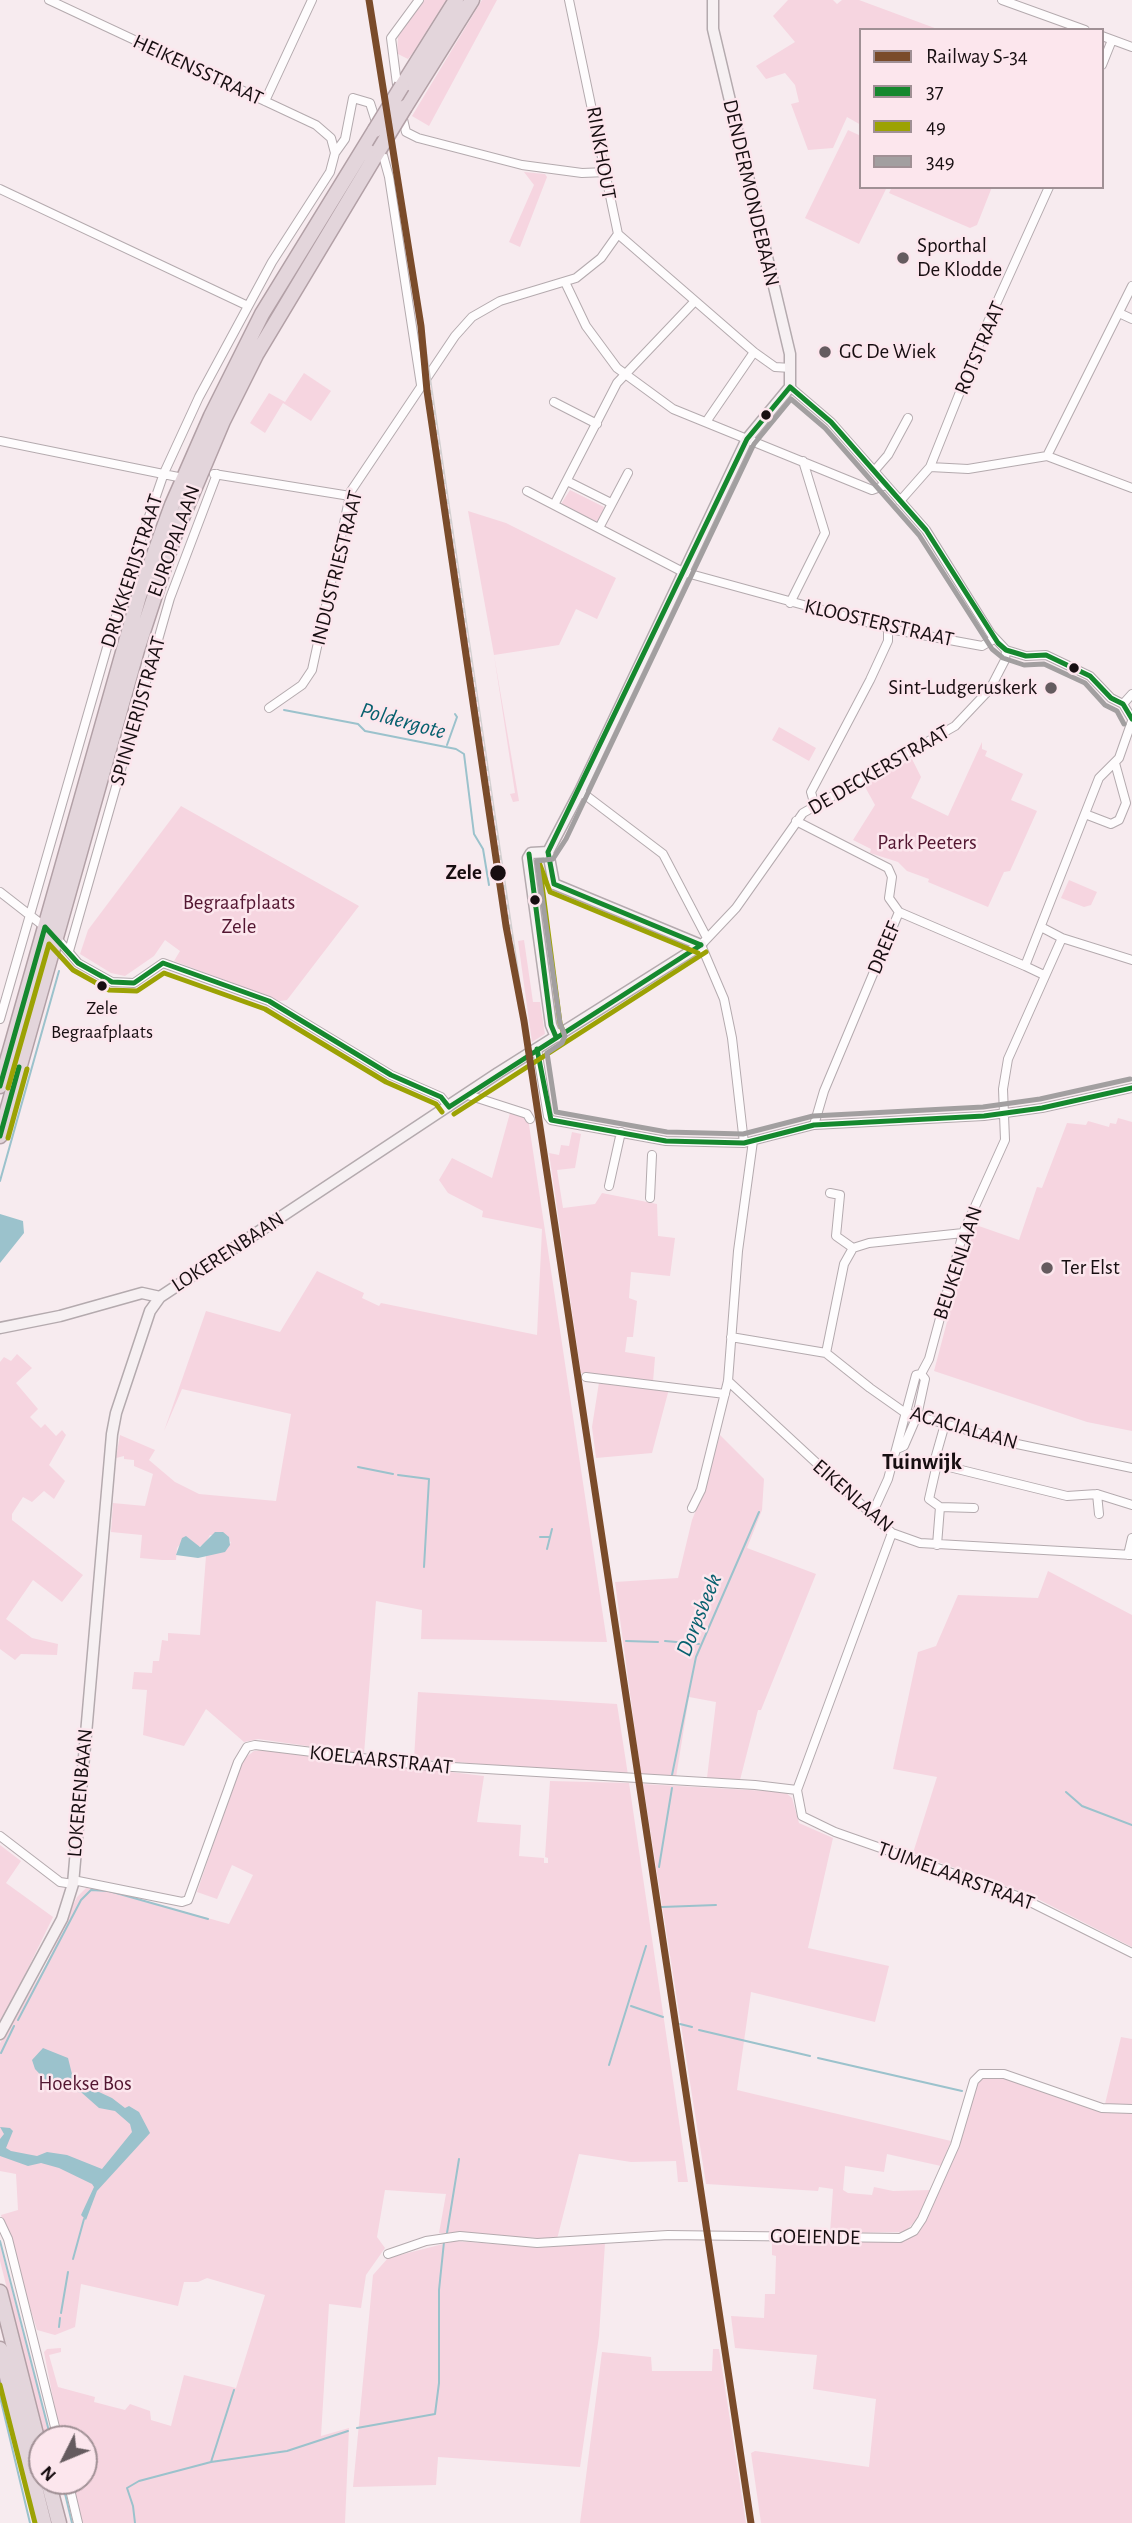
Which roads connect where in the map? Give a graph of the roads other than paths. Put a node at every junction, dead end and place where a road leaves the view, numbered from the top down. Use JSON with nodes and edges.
{"nodes":[{"id":1,"x":49,"y":0,"type":"edge"},
{"id":2,"x":312,"y":0,"type":"edge"},
{"id":3,"x":419,"y":0,"type":"edge"},
{"id":4,"x":456,"y":0,"type":"edge"},
{"id":5,"x":472,"y":0,"type":"edge"},
{"id":6,"x":569,"y":0,"type":"edge"},
{"id":7,"x":713,"y":0,"type":"edge"},
{"id":8,"x":1002,"y":0,"type":"edge"},
{"id":9,"x":1079,"y":28,"type":"edge"},
{"id":10,"x":1104,"y":37,"type":"edge"},
{"id":11,"x":1112,"y":40,"type":"junction"},
{"id":12,"x":1132,"y":47,"type":"edge"},
{"id":13,"x":1104,"y":60,"type":"edge"},
{"id":14,"x":265,"y":101,"type":"junction"},
{"id":15,"x":335,"y":153,"type":"junction"},
{"id":16,"x":607,"y":173,"type":"junction"},
{"id":17,"x":0,"y":189,"type":"edge"},
{"id":18,"x":1048,"y":189,"type":"edge"},
{"id":19,"x":618,"y":233,"type":"junction"},
{"id":20,"x":565,"y":282,"type":"junction"},
{"id":21,"x":1132,"y":286,"type":"edge"},
{"id":22,"x":695,"y":301,"type":"junction"},
{"id":23,"x":248,"y":306,"type":"junction"},
{"id":24,"x":1119,"y":313,"type":"junction"},
{"id":25,"x":1132,"y":319,"type":"edge"},
{"id":26,"x":754,"y":352,"type":"junction"},
{"id":27,"x":791,"y":368,"type":"junction"},
{"id":28,"x":625,"y":375,"type":"junction"},
{"id":29,"x":421,"y":385,"type":"junction"},
{"id":30,"x":790,"y":387,"type":"junction"},
{"id":31,"x":554,"y":402,"type":"dead end"},
{"id":32,"x":908,"y":418,"type":"dead end"},
{"id":33,"x":706,"y":422,"type":"junction"},
{"id":34,"x":597,"y":424,"type":"junction"},
{"id":35,"x":747,"y":439,"type":"junction"},
{"id":36,"x":0,"y":441,"type":"edge"},
{"id":37,"x":1047,"y":456,"type":"junction"},
{"id":38,"x":803,"y":461,"type":"junction"},
{"id":39,"x":930,"y":467,"type":"junction"},
{"id":40,"x":874,"y":470,"type":"junction"},
{"id":41,"x":201,"y":471,"type":"junction"},
{"id":42,"x":628,"y":472,"type":"dead end"},
{"id":43,"x":164,"y":473,"type":"junction"},
{"id":44,"x":217,"y":474,"type":"junction"},
{"id":45,"x":183,"y":478,"type":"junction"},
{"id":46,"x":567,"y":481,"type":"junction"},
{"id":47,"x":886,"y":485,"type":"junction"},
{"id":48,"x":1132,"y":488,"type":"edge"},
{"id":49,"x":527,"y":491,"type":"dead end"},
{"id":50,"x":349,"y":496,"type":"junction"},
{"id":51,"x":900,"y":501,"type":"junction"},
{"id":52,"x":611,"y":503,"type":"junction"},
{"id":53,"x":554,"y":505,"type":"junction"},
{"id":54,"x":599,"y":528,"type":"junction"},
{"id":55,"x":683,"y":572,"type":"junction"},
{"id":56,"x":790,"y":603,"type":"junction"},
{"id":57,"x":888,"y":629,"type":"junction"},
{"id":58,"x":994,"y":639,"type":"junction"},
{"id":59,"x":1006,"y":650,"type":"junction"},
{"id":60,"x":1132,"y":694,"type":"edge"},
{"id":61,"x":1123,"y":704,"type":"junction"},
{"id":62,"x":269,"y":708,"type":"dead end"},
{"id":63,"x":1132,"y":720,"type":"edge"},
{"id":64,"x":1115,"y":763,"type":"junction"},
{"id":65,"x":580,"y":790,"type":"junction"},
{"id":66,"x":815,"y":806,"type":"junction"},
{"id":67,"x":1085,"y":814,"type":"junction"},
{"id":68,"x":796,"y":821,"type":"junction"},
{"id":69,"x":548,"y":852,"type":"junction"},
{"id":70,"x":554,"y":884,"type":"junction"},
{"id":71,"x":533,"y":890,"type":"junction"},
{"id":72,"x":0,"y":892,"type":"edge"},
{"id":73,"x":899,"y":912,"type":"junction"},
{"id":74,"x":29,"y":914,"type":"junction"},
{"id":75,"x":45,"y":927,"type":"junction"},
{"id":76,"x":1041,"y":927,"type":"junction"},
{"id":77,"x":1062,"y":937,"type":"junction"},
{"id":78,"x":56,"y":938,"type":"junction"},
{"id":79,"x":704,"y":942,"type":"junction"},
{"id":80,"x":69,"y":951,"type":"junction"},
{"id":81,"x":1132,"y":960,"type":"edge"},
{"id":82,"x":1025,"y":966,"type":"junction"},
{"id":83,"x":1044,"y":975,"type":"junction"},
{"id":84,"x":0,"y":1020,"type":"edge"},
{"id":85,"x":556,"y":1037,"type":"junction"},
{"id":86,"x":537,"y":1049,"type":"junction"},
{"id":87,"x":0,"y":1086,"type":"edge"},
{"id":88,"x":1132,"y":1087,"type":"edge"},
{"id":89,"x":468,"y":1095,"type":"junction"},
{"id":90,"x":449,"y":1107,"type":"junction"},
{"id":91,"x":1003,"y":1114,"type":"junction"},
{"id":92,"x":530,"y":1119,"type":"dead end"},
{"id":93,"x":814,"y":1125,"type":"junction"},
{"id":94,"x":621,"y":1132,"type":"junction"},
{"id":95,"x":0,"y":1136,"type":"edge"},
{"id":96,"x":748,"y":1142,"type":"junction"},
{"id":97,"x":653,"y":1147,"type":"junction"},
{"id":98,"x":609,"y":1186,"type":"dead end"},
{"id":99,"x":830,"y":1193,"type":"dead end"},
{"id":100,"x":650,"y":1198,"type":"dead end"},
{"id":101,"x":963,"y":1233,"type":"junction"},
{"id":102,"x":853,"y":1248,"type":"junction"},
{"id":103,"x":160,"y":1297,"type":"junction"},
{"id":104,"x":0,"y":1328,"type":"edge"},
{"id":105,"x":731,"y":1337,"type":"junction"},
{"id":106,"x":825,"y":1353,"type":"junction"},
{"id":107,"x":921,"y":1374,"type":"junction"},
{"id":108,"x":586,"y":1377,"type":"dead end"},
{"id":109,"x":728,"y":1381,"type":"junction"},
{"id":110,"x":725,"y":1394,"type":"junction"},
{"id":111,"x":904,"y":1412,"type":"junction"},
{"id":112,"x":917,"y":1416,"type":"junction"},
{"id":113,"x":945,"y":1424,"type":"junction"},
{"id":114,"x":897,"y":1449,"type":"junction"},
{"id":115,"x":937,"y":1464,"type":"junction"},
{"id":116,"x":1132,"y":1468,"type":"edge"},
{"id":117,"x":1097,"y":1494,"type":"junction"},
{"id":118,"x":1132,"y":1505,"type":"edge"},
{"id":119,"x":940,"y":1507,"type":"junction"},
{"id":120,"x":692,"y":1508,"type":"dead end"},
{"id":121,"x":974,"y":1508,"type":"dead end"},
{"id":122,"x":872,"y":1514,"type":"junction"},
{"id":123,"x":1099,"y":1514,"type":"dead end"},
{"id":124,"x":892,"y":1533,"type":"junction"},
{"id":125,"x":1132,"y":1538,"type":"edge"},
{"id":126,"x":937,"y":1545,"type":"junction"},
{"id":127,"x":1130,"y":1555,"type":"edge"},
{"id":128,"x":797,"y":1790,"type":"junction"},
{"id":129,"x":0,"y":1836,"type":"edge"},
{"id":130,"x":73,"y":1882,"type":"junction"},
{"id":131,"x":1132,"y":1953,"type":"edge"},
{"id":132,"x":0,"y":2034,"type":"edge"},
{"id":133,"x":1132,"y":2109,"type":"edge"},
{"id":134,"x":0,"y":2222,"type":"edge"},
{"id":135,"x":388,"y":2254,"type":"dead end"},
{"id":136,"x":0,"y":2292,"type":"edge"},
{"id":137,"x":0,"y":2349,"type":"edge"},
{"id":138,"x":34,"y":2425,"type":"edge"},
{"id":139,"x":54,"y":2425,"type":"edge"},
{"id":140,"x":52,"y":2495,"type":"edge"},
{"id":141,"x":71,"y":2495,"type":"edge"},
{"id":142,"x":44,"y":2523,"type":"edge"},
{"id":143,"x":59,"y":2523,"type":"edge"},
{"id":144,"x":78,"y":2523,"type":"edge"}],
"edges":[{"from":1,"to":14,"type":"street","name":"HEIKENSSTRAAT"},
{"from":2,"to":14,"type":"street"},
{"from":3,"to":16,"type":"street"},
{"from":4,"to":45,"type":"highway","name":"EUROPALAAN","bridge":true},
{"from":5,"to":41,"type":"highway","name":"EUROPALAAN","bridge":true},
{"from":6,"to":16,"type":"street","name":"RINKHOUT"},
{"from":7,"to":27,"type":"street","name":"DENDERMONDEBAAN"},
{"from":8,"to":9,"type":"street"},
{"from":10,"to":11,"type":"street"},
{"from":11,"to":12,"type":"street"},
{"from":11,"to":13,"type":"street"},
{"from":14,"to":15,"type":"street","name":"HEIKENSSTRAAT"},
{"from":15,"to":23,"type":"street","name":"DRUKKERIJSTRAAT"},
{"from":15,"to":29,"type":"street"},
{"from":16,"to":19,"type":"street","name":"RINKHOUT"},
{"from":17,"to":23,"type":"street"},
{"from":18,"to":39,"type":"street","name":"ROTSTRAAT"},
{"from":19,"to":20,"type":"street"},
{"from":19,"to":22,"type":"street"},
{"from":20,"to":28,"type":"street"},
{"from":20,"to":29,"type":"street","name":"INDUSTRIESTRAAT"},
{"from":21,"to":24,"type":"street"},
{"from":22,"to":26,"type":"street"},
{"from":22,"to":28,"type":"street"},
{"from":23,"to":43,"type":"street","name":"DRUKKERIJSTRAAT"},
{"from":24,"to":25,"type":"street"},
{"from":24,"to":37,"type":"street"},
{"from":26,"to":27,"type":"street"},
{"from":26,"to":33,"type":"street"},
{"from":27,"to":30,"type":"street","name":"DENDERMONDEBAAN"},
{"from":28,"to":33,"type":"street"},
{"from":28,"to":34,"type":"street"},
{"from":29,"to":50,"type":"street","name":"INDUSTRIESTRAAT"},
{"from":30,"to":35,"type":"street"},
{"from":30,"to":40,"type":"street"},
{"from":31,"to":34,"type":"street"},
{"from":32,"to":40,"type":"street"},
{"from":33,"to":35,"type":"street"},
{"from":34,"to":46,"type":"street"},
{"from":35,"to":38,"type":"street"},
{"from":35,"to":55,"type":"street"},
{"from":36,"to":43,"type":"street"},
{"from":37,"to":39,"type":"street"},
{"from":37,"to":48,"type":"street"},
{"from":38,"to":47,"type":"street"},
{"from":38,"to":56,"type":"street","name":"KLOOSTERSTRAAT"},
{"from":39,"to":51,"type":"street","name":"ROTSTRAAT"},
{"from":40,"to":47,"type":"street"},
{"from":41,"to":44,"type":"street"},
{"from":41,"to":78,"type":"highway","name":"EUROPALAAN"},
{"from":42,"to":52,"type":"street"},
{"from":43,"to":45,"type":"street"},
{"from":43,"to":74,"type":"street","name":"DRUKKERIJSTRAAT"},
{"from":44,"to":50,"type":"street"},
{"from":44,"to":80,"type":"street","name":"SPINNERIJSTRAAT"},
{"from":45,"to":75,"type":"highway","name":"EUROPALAAN"},
{"from":46,"to":52,"type":"street"},
{"from":46,"to":53,"type":"street"},
{"from":47,"to":51,"type":"street"},
{"from":49,"to":53,"type":"street"},
{"from":50,"to":62,"type":"street","name":"INDUSTRIESTRAAT"},
{"from":51,"to":58,"type":"street"},
{"from":52,"to":54,"type":"street"},
{"from":53,"to":54,"type":"street"},
{"from":54,"to":55,"type":"street"},
{"from":55,"to":56,"type":"street"},
{"from":55,"to":65,"type":"street"},
{"from":56,"to":57,"type":"street","name":"KLOOSTERSTRAAT"},
{"from":57,"to":58,"type":"street","name":"KLOOSTERSTRAAT"},
{"from":57,"to":66,"type":"street"},
{"from":58,"to":59,"type":"street"},
{"from":59,"to":61,"type":"street"},
{"from":59,"to":66,"type":"street","name":"DE DECKERSTRAAT"},
{"from":60,"to":61,"type":"street"},
{"from":61,"to":63,"type":"street"},
{"from":63,"to":64,"type":"street"},
{"from":64,"to":67,"type":"street"},
{"from":64,"to":67,"type":"street"},
{"from":65,"to":69,"type":"street"},
{"from":65,"to":79,"type":"street"},
{"from":66,"to":68,"type":"street","name":"DE DECKERSTRAAT"},
{"from":67,"to":76,"type":"street"},
{"from":68,"to":73,"type":"street","name":"DREEF"},
{"from":68,"to":79,"type":"street","name":"LOKERENBAAN"},
{"from":69,"to":70,"type":"street"},
{"from":69,"to":71,"type":"street"},
{"from":70,"to":71,"type":"street"},
{"from":70,"to":79,"type":"street"},
{"from":71,"to":85,"type":"street"},
{"from":72,"to":74,"type":"street"},
{"from":73,"to":82,"type":"street"},
{"from":73,"to":93,"type":"street","name":"DREEF"},
{"from":74,"to":75,"type":"street"},
{"from":74,"to":84,"type":"street","name":"DRUKKERIJSTRAAT"},
{"from":75,"to":78,"type":"street"},
{"from":75,"to":87,"type":"highway","name":"EUROPALAAN"},
{"from":76,"to":77,"type":"street"},
{"from":76,"to":82,"type":"street"},
{"from":77,"to":81,"type":"street"},
{"from":77,"to":83,"type":"street","name":"BEUKENLAAN"},
{"from":78,"to":80,"type":"street"},
{"from":78,"to":95,"type":"highway","name":"EUROPALAAN"},
{"from":79,"to":85,"type":"street","name":"LOKERENBAAN"},
{"from":79,"to":96,"type":"street"},
{"from":80,"to":90,"type":"street"},
{"from":82,"to":83,"type":"street"},
{"from":83,"to":91,"type":"street","name":"BEUKENLAAN"},
{"from":85,"to":86,"type":"street","name":"LOKERENBAAN"},
{"from":86,"to":89,"type":"street","name":"LOKERENBAAN"},
{"from":86,"to":94,"type":"street"},
{"from":88,"to":91,"type":"street"},
{"from":89,"to":90,"type":"street","name":"LOKERENBAAN"},
{"from":89,"to":92,"type":"street"},
{"from":90,"to":103,"type":"street","name":"LOKERENBAAN"},
{"from":91,"to":93,"type":"street"},
{"from":91,"to":101,"type":"street","name":"BEUKENLAAN"},
{"from":93,"to":96,"type":"street"},
{"from":94,"to":97,"type":"street"},
{"from":94,"to":98,"type":"street"},
{"from":96,"to":97,"type":"street"},
{"from":96,"to":105,"type":"street"},
{"from":97,"to":100,"type":"street"},
{"from":99,"to":102,"type":"street"},
{"from":101,"to":102,"type":"street"},
{"from":101,"to":107,"type":"street","name":"BEUKENLAAN"},
{"from":102,"to":106,"type":"street"},
{"from":103,"to":104,"type":"street"},
{"from":103,"to":130,"type":"street","name":"LOKERENBAAN"},
{"from":105,"to":106,"type":"street","name":"ACACIALAAN"},
{"from":105,"to":109,"type":"street"},
{"from":106,"to":111,"type":"street","name":"ACACIALAAN"},
{"from":107,"to":111,"type":"street","name":"BEUKENLAAN"},
{"from":107,"to":112,"type":"street","name":"BEUKENLAAN"},
{"from":108,"to":110,"type":"street"},
{"from":109,"to":110,"type":"street"},
{"from":109,"to":122,"type":"street","name":"EIKENLAAN"},
{"from":110,"to":120,"type":"street"},
{"from":111,"to":112,"type":"street","name":"ACACIALAAN"},
{"from":111,"to":114,"type":"street","name":"BEUKENLAAN"},
{"from":112,"to":113,"type":"street","name":"ACACIALAAN"},
{"from":112,"to":114,"type":"street","name":"BEUKENLAAN"},
{"from":113,"to":115,"type":"street"},
{"from":113,"to":116,"type":"street","name":"ACACIALAAN"},
{"from":114,"to":122,"type":"street","name":"BEUKENLAAN"},
{"from":115,"to":117,"type":"street"},
{"from":115,"to":119,"type":"street"},
{"from":117,"to":118,"type":"street"},
{"from":117,"to":123,"type":"street"},
{"from":119,"to":121,"type":"street"},
{"from":119,"to":126,"type":"street"},
{"from":122,"to":124,"type":"street","name":"EIKENLAAN"},
{"from":124,"to":126,"type":"street","name":"EIKENLAAN"},
{"from":124,"to":128,"type":"street"},
{"from":125,"to":127,"type":"street"},
{"from":126,"to":127,"type":"street","name":"EIKENLAAN"},
{"from":128,"to":130,"type":"street","name":"KOELAARSTRAAT"},
{"from":128,"to":131,"type":"street","name":"TUIMELAARSTRAAT"},
{"from":129,"to":130,"type":"street"},
{"from":130,"to":132,"type":"street","name":"LOKERENBAAN"},
{"from":133,"to":135,"type":"street","name":"GOEIENDE"},
{"from":134,"to":139,"type":"street"},
{"from":136,"to":138,"type":"highway"},
{"from":137,"to":142,"type":"highway"},
{"from":140,"to":143,"type":"highway"},
{"from":141,"to":144,"type":"street"}]}
